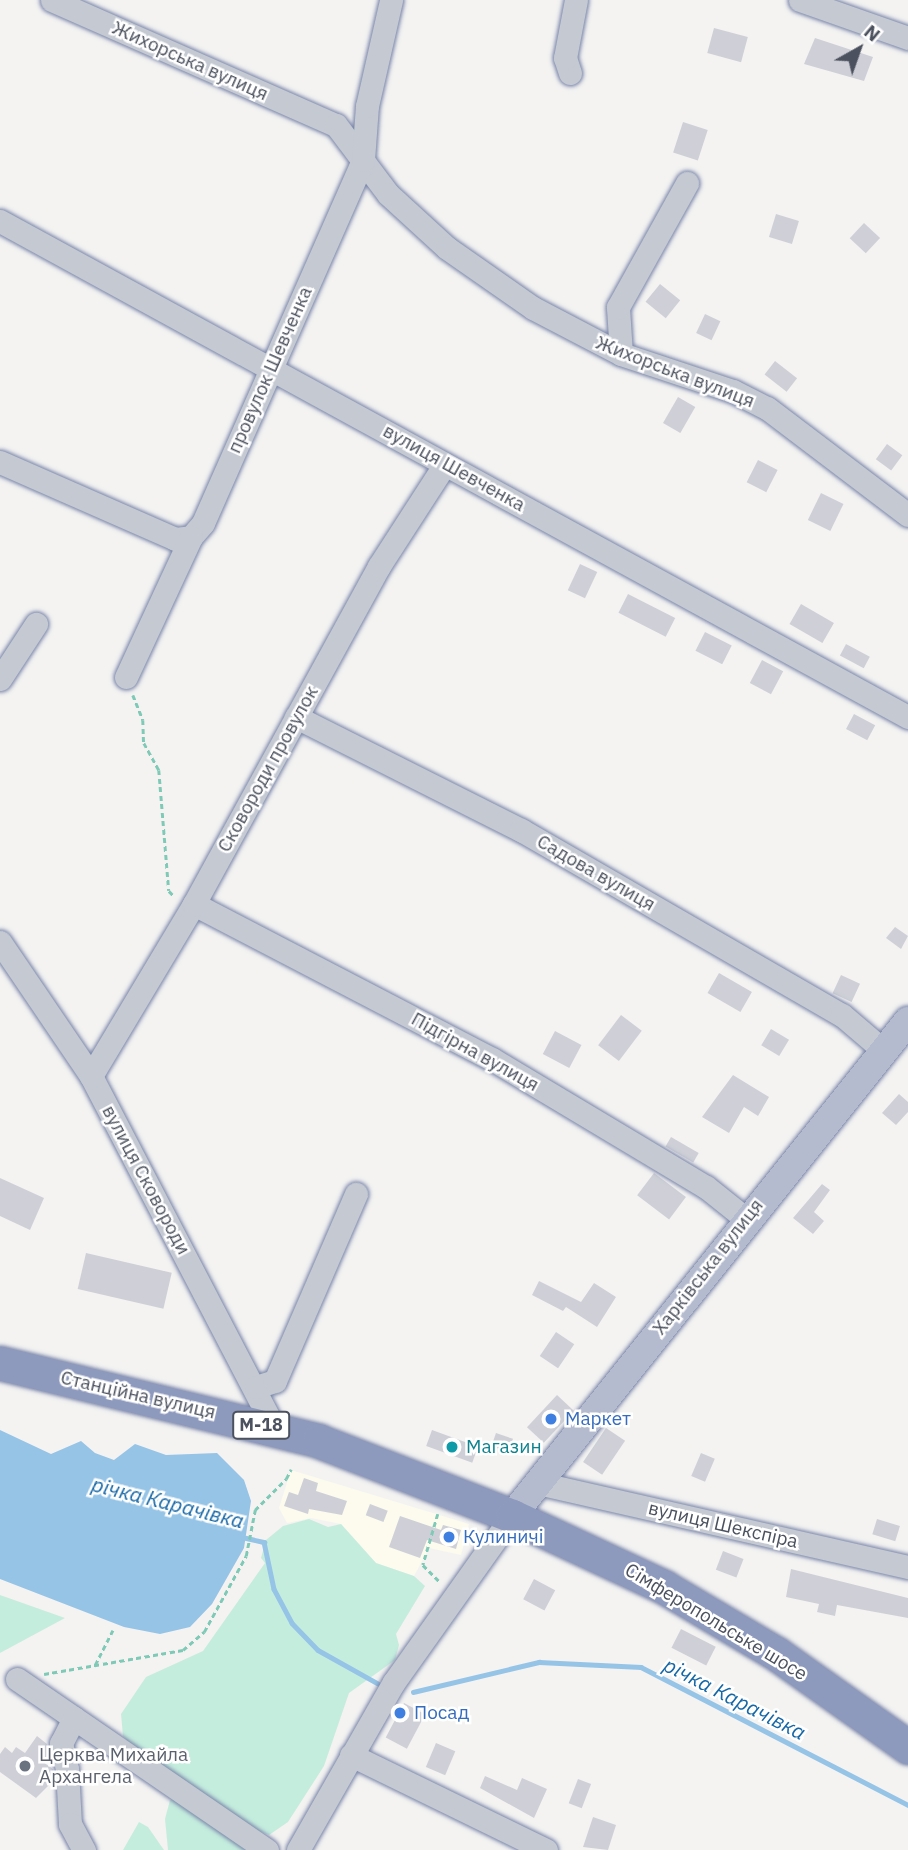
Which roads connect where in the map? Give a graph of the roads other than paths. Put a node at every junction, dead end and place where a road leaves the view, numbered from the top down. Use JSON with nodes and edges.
{"nodes":[{"id":1,"x":52,"y":0,"type":"edge"},
{"id":2,"x":391,"y":0,"type":"edge"},
{"id":3,"x":576,"y":0,"type":"edge"},
{"id":4,"x":800,"y":0,"type":"edge"},
{"id":5,"x":908,"y":38,"type":"edge"},
{"id":6,"x":570,"y":73,"type":"dead end"},
{"id":7,"x":363,"y":160,"type":"junction"},
{"id":8,"x":687,"y":183,"type":"dead end"},
{"id":9,"x":0,"y":221,"type":"edge"},
{"id":10,"x":621,"y":354,"type":"junction"},
{"id":11,"x":272,"y":366,"type":"junction"},
{"id":12,"x":0,"y":462,"type":"edge"},
{"id":13,"x":445,"y":464,"type":"junction"},
{"id":14,"x":908,"y":515,"type":"edge"},
{"id":15,"x":191,"y":537,"type":"junction"},
{"id":16,"x":36,"y":624,"type":"dead end"},
{"id":17,"x":126,"y":677,"type":"road end"},
{"id":18,"x":0,"y":679,"type":"edge"},
{"id":19,"x":296,"y":717,"type":"junction"},
{"id":20,"x":908,"y":717,"type":"edge"},
{"id":21,"x":192,"y":908,"type":"junction"},
{"id":22,"x":2,"y":954,"type":"edge"},
{"id":23,"x":908,"y":1021,"type":"edge"},
{"id":24,"x":883,"y":1050,"type":"junction"},
{"id":25,"x":91,"y":1076,"type":"junction"},
{"id":26,"x":356,"y":1194,"type":"dead end"},
{"id":27,"x":746,"y":1219,"type":"junction"},
{"id":28,"x":0,"y":1363,"type":"edge"},
{"id":29,"x":256,"y":1387,"type":"junction"},
{"id":30,"x":274,"y":1428,"type":"junction"},
{"id":31,"x":538,"y":1483,"type":"junction"},
{"id":32,"x":512,"y":1516,"type":"junction"},
{"id":33,"x":908,"y":1567,"type":"edge"},
{"id":34,"x":17,"y":1679,"type":"road end"},
{"id":35,"x":74,"y":1718,"type":"junction"},
{"id":36,"x":908,"y":1747,"type":"edge"},
{"id":37,"x":351,"y":1755,"type":"junction"},
{"id":38,"x":84,"y":1850,"type":"edge"},
{"id":39,"x":267,"y":1850,"type":"edge"},
{"id":40,"x":298,"y":1850,"type":"edge"},
{"id":41,"x":546,"y":1850,"type":"edge"}],
"edges":[{"from":1,"to":7,"type":"street","name":"Жихорська вулиця"},
{"from":2,"to":7,"type":"street","name":"провулок Шевченка"},
{"from":3,"to":6,"type":"street"},
{"from":4,"to":5,"type":"street"},
{"from":7,"to":10,"type":"street","name":"Жихорська вулиця"},
{"from":7,"to":11,"type":"street","name":"провулок Шевченка"},
{"from":8,"to":10,"type":"street"},
{"from":9,"to":11,"type":"street","name":"вулиця Шевченка"},
{"from":10,"to":14,"type":"street","name":"Жихорська вулиця"},
{"from":11,"to":13,"type":"street","name":"вулиця Шевченка"},
{"from":11,"to":15,"type":"street","name":"провулок Шевченка"},
{"from":12,"to":15,"type":"street"},
{"from":13,"to":19,"type":"street","name":"Сковороди провулок"},
{"from":13,"to":20,"type":"street","name":"вулиця Шевченка"},
{"from":15,"to":17,"type":"street","name":"провулок Шевченка"},
{"from":16,"to":18,"type":"street"},
{"from":19,"to":21,"type":"street","name":"Сковороди провулок"},
{"from":19,"to":24,"type":"street","name":"Садова вулиця"},
{"from":21,"to":25,"type":"street","name":"Сковороди провулок"},
{"from":21,"to":27,"type":"street","name":"Підгірна вулиця"},
{"from":22,"to":25,"type":"street","name":"вулиця Сковороди"},
{"from":23,"to":24,"type":"main road","name":"Харківська вулиця"},
{"from":24,"to":27,"type":"main road","name":"Харківська вулиця"},
{"from":25,"to":29,"type":"street","name":"вулиця Сковороди"},
{"from":26,"to":29,"type":"street"},
{"from":27,"to":31,"type":"main road","name":"Харківська вулиця"},
{"from":28,"to":30,"type":"highway","name":"Станційна вулиця","number":"М-18"},
{"from":29,"to":30,"type":"street","name":"вулиця Сковороди"},
{"from":30,"to":32,"type":"highway","name":"Станційна вулиця","number":"М-18"},
{"from":31,"to":32,"type":"main road","name":"Харківська вулиця"},
{"from":31,"to":33,"type":"street","name":"вулиця Шекспіра"},
{"from":32,"to":36,"type":"highway","name":"Сімферопольське шосе","number":"М-18"},
{"from":32,"to":37,"type":"street"},
{"from":34,"to":35,"type":"street"},
{"from":35,"to":38,"type":"street"},
{"from":35,"to":39,"type":"street"},
{"from":37,"to":40,"type":"street"},
{"from":37,"to":41,"type":"street"}]}
